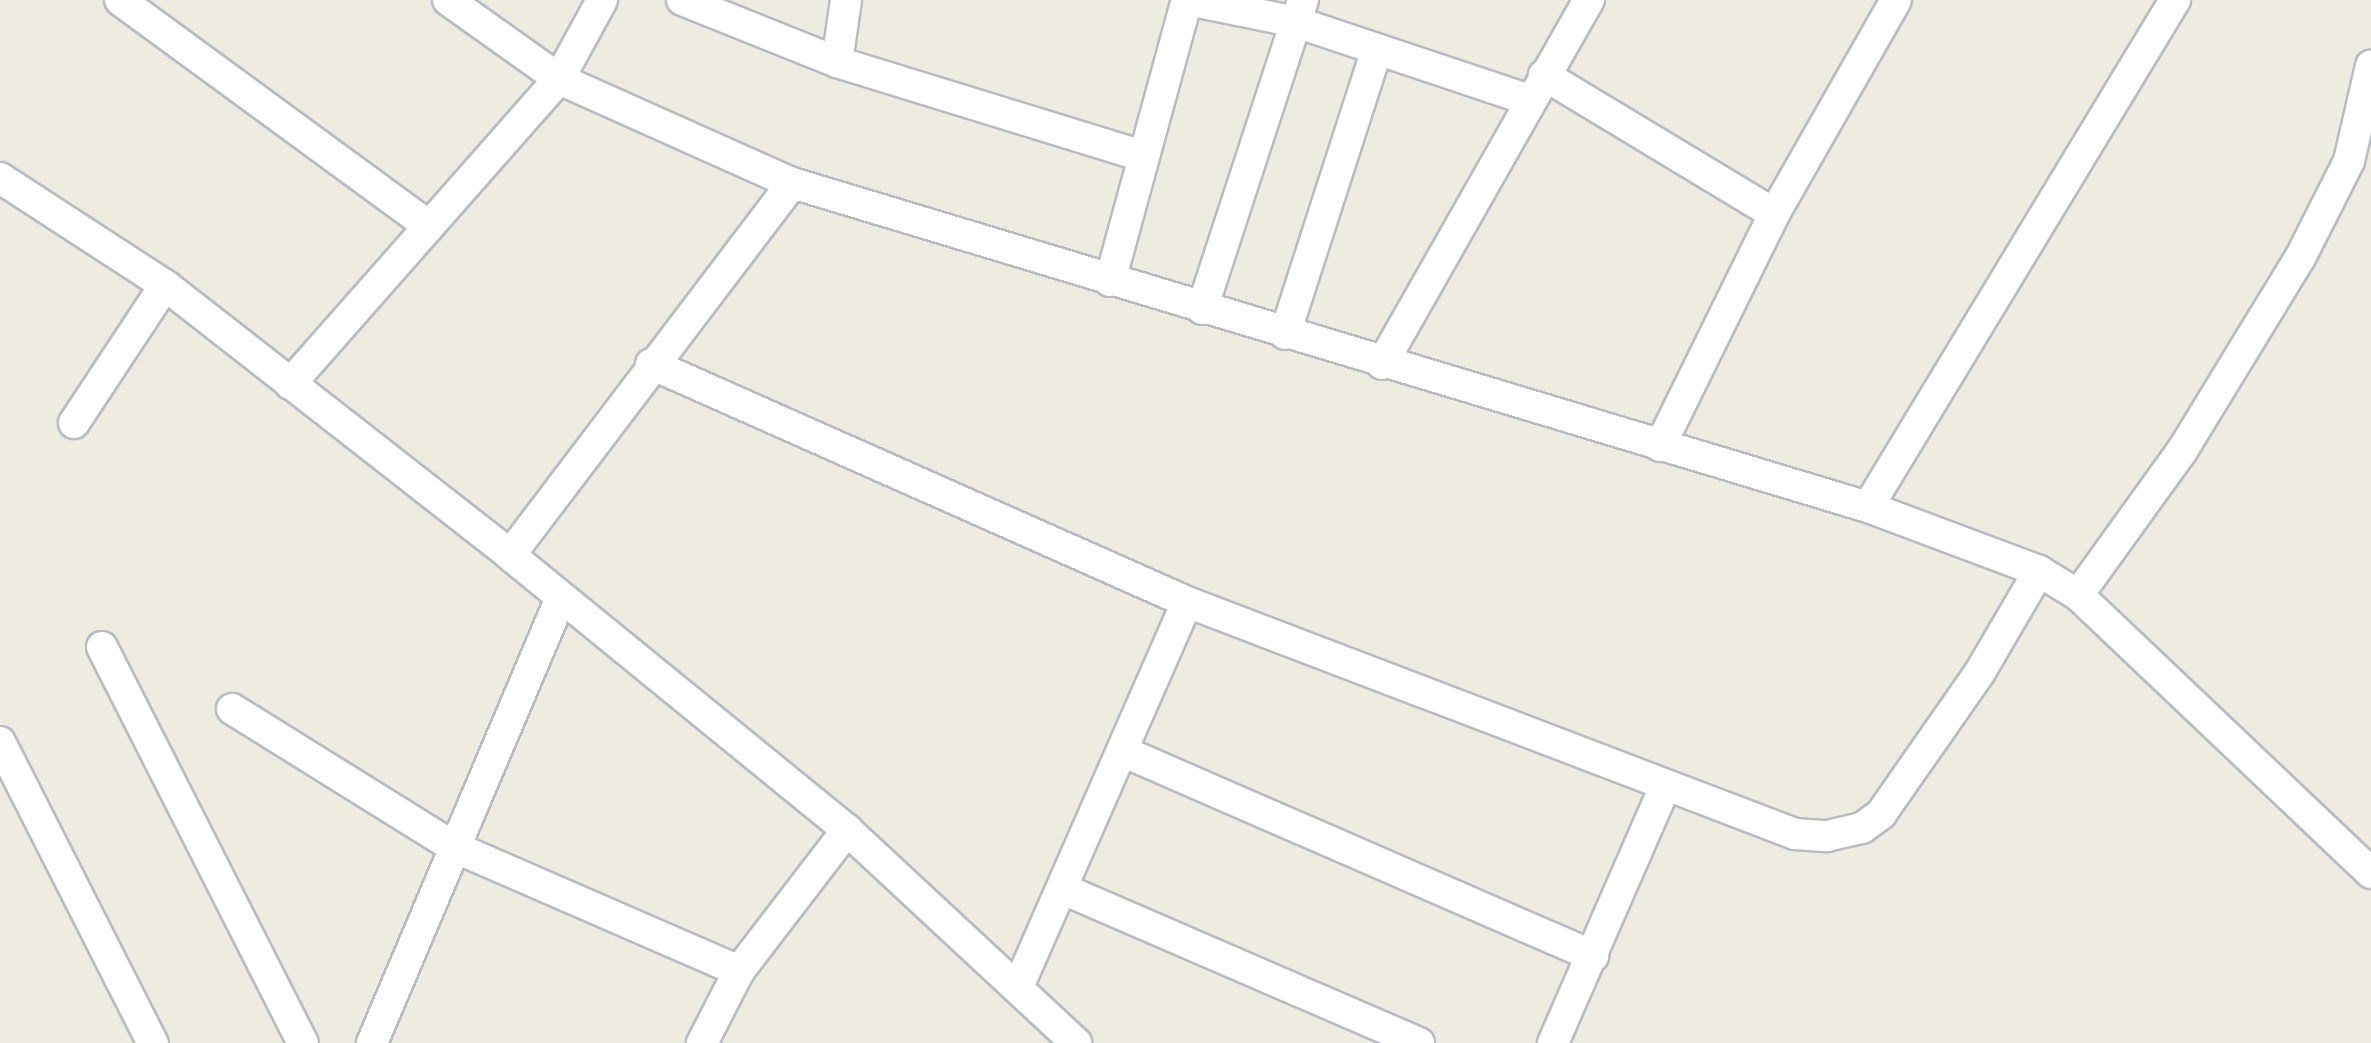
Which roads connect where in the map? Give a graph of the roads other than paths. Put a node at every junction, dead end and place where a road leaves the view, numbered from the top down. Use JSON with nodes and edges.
{"nodes":[{"id":1,"x":120,"y":0,"type":"edge"},
{"id":2,"x":448,"y":0,"type":"edge"},
{"id":3,"x":602,"y":0,"type":"edge"},
{"id":4,"x":682,"y":0,"type":"edge"},
{"id":5,"x":846,"y":0,"type":"edge"},
{"id":6,"x":1188,"y":0,"type":"edge"},
{"id":7,"x":1589,"y":0,"type":"edge"},
{"id":8,"x":1896,"y":0,"type":"edge"},
{"id":9,"x":2175,"y":0,"type":"edge"},
{"id":10,"x":1300,"y":11,"type":"edge"},
{"id":11,"x":1377,"y":50,"type":"junction"},
{"id":12,"x":837,"y":62,"type":"junction"},
{"id":13,"x":2371,"y":66,"type":"edge"},
{"id":14,"x":559,"y":79,"type":"junction"},
{"id":15,"x":1536,"y":88,"type":"junction"},
{"id":16,"x":1140,"y":155,"type":"junction"},
{"id":17,"x":2360,"y":167,"type":"edge"},
{"id":18,"x":0,"y":178,"type":"edge"},
{"id":19,"x":792,"y":183,"type":"junction"},
{"id":20,"x":1774,"y":214,"type":"junction"},
{"id":21,"x":429,"y":226,"type":"junction"},
{"id":22,"x":1110,"y":281,"type":"junction"},
{"id":23,"x":165,"y":285,"type":"junction"},
{"id":24,"x":1202,"y":309,"type":"junction"},
{"id":25,"x":1285,"y":334,"type":"junction"},
{"id":26,"x":651,"y":364,"type":"junction"},
{"id":27,"x":1382,"y":364,"type":"junction"},
{"id":28,"x":290,"y":384,"type":"junction"},
{"id":29,"x":74,"y":423,"type":"dead end"},
{"id":30,"x":1660,"y":446,"type":"junction"},
{"id":31,"x":1868,"y":507,"type":"junction"},
{"id":32,"x":510,"y":555,"type":"junction"},
{"id":33,"x":2039,"y":571,"type":"junction"},
{"id":34,"x":2078,"y":595,"type":"junction"},
{"id":35,"x":561,"y":598,"type":"junction"},
{"id":36,"x":1187,"y":602,"type":"junction"},
{"id":37,"x":102,"y":647,"type":"dead end"},
{"id":38,"x":232,"y":709,"type":"dead end"},
{"id":39,"x":0,"y":742,"type":"edge"},
{"id":40,"x":1122,"y":751,"type":"junction"},
{"id":41,"x":1665,"y":787,"type":"junction"},
{"id":42,"x":847,"y":830,"type":"junction"},
{"id":43,"x":454,"y":847,"type":"junction"},
{"id":44,"x":2371,"y":873,"type":"edge"},
{"id":45,"x":1063,"y":889,"type":"junction"},
{"id":46,"x":1593,"y":956,"type":"junction"},
{"id":47,"x":739,"y":971,"type":"junction"},
{"id":48,"x":1018,"y":987,"type":"junction"},
{"id":49,"x":153,"y":1043,"type":"edge"},
{"id":50,"x":303,"y":1043,"type":"edge"},
{"id":51,"x":372,"y":1043,"type":"edge"},
{"id":52,"x":702,"y":1043,"type":"edge"},
{"id":53,"x":1076,"y":1043,"type":"edge"},
{"id":54,"x":1419,"y":1043,"type":"edge"},
{"id":55,"x":1553,"y":1043,"type":"edge"}],
"edges":[{"from":1,"to":21,"type":"street"},
{"from":2,"to":14,"type":"street"},
{"from":3,"to":14,"type":"street"},
{"from":4,"to":12,"type":"street"},
{"from":5,"to":12,"type":"street"},
{"from":6,"to":10,"type":"street"},
{"from":6,"to":16,"type":"street"},
{"from":7,"to":15,"type":"street"},
{"from":8,"to":20,"type":"street"},
{"from":9,"to":31,"type":"street"},
{"from":10,"to":11,"type":"street"},
{"from":10,"to":24,"type":"street"},
{"from":11,"to":15,"type":"street"},
{"from":11,"to":25,"type":"street"},
{"from":12,"to":16,"type":"street"},
{"from":13,"to":17,"type":"street"},
{"from":14,"to":19,"type":"street"},
{"from":14,"to":21,"type":"street"},
{"from":15,"to":20,"type":"street"},
{"from":15,"to":27,"type":"street"},
{"from":16,"to":22,"type":"street"},
{"from":17,"to":34,"type":"street"},
{"from":18,"to":23,"type":"street"},
{"from":19,"to":22,"type":"street"},
{"from":19,"to":26,"type":"street"},
{"from":20,"to":30,"type":"street"},
{"from":21,"to":28,"type":"street"},
{"from":22,"to":24,"type":"street"},
{"from":23,"to":28,"type":"street"},
{"from":23,"to":29,"type":"street"},
{"from":24,"to":25,"type":"street"},
{"from":25,"to":27,"type":"street"},
{"from":26,"to":32,"type":"street"},
{"from":26,"to":36,"type":"street"},
{"from":27,"to":30,"type":"street"},
{"from":28,"to":32,"type":"street"},
{"from":30,"to":31,"type":"street"},
{"from":31,"to":33,"type":"street"},
{"from":32,"to":35,"type":"street"},
{"from":33,"to":34,"type":"street"},
{"from":33,"to":41,"type":"street"},
{"from":34,"to":44,"type":"street"},
{"from":35,"to":42,"type":"street"},
{"from":35,"to":43,"type":"street"},
{"from":36,"to":40,"type":"street"},
{"from":36,"to":41,"type":"street"},
{"from":37,"to":50,"type":"street"},
{"from":38,"to":43,"type":"street"},
{"from":39,"to":49,"type":"street"},
{"from":40,"to":45,"type":"street"},
{"from":40,"to":46,"type":"street"},
{"from":41,"to":46,"type":"street"},
{"from":42,"to":47,"type":"street"},
{"from":42,"to":48,"type":"street"},
{"from":43,"to":47,"type":"street"},
{"from":43,"to":51,"type":"street"},
{"from":45,"to":48,"type":"street"},
{"from":45,"to":54,"type":"street"},
{"from":46,"to":55,"type":"street"},
{"from":47,"to":52,"type":"street"},
{"from":48,"to":53,"type":"street"}]}
